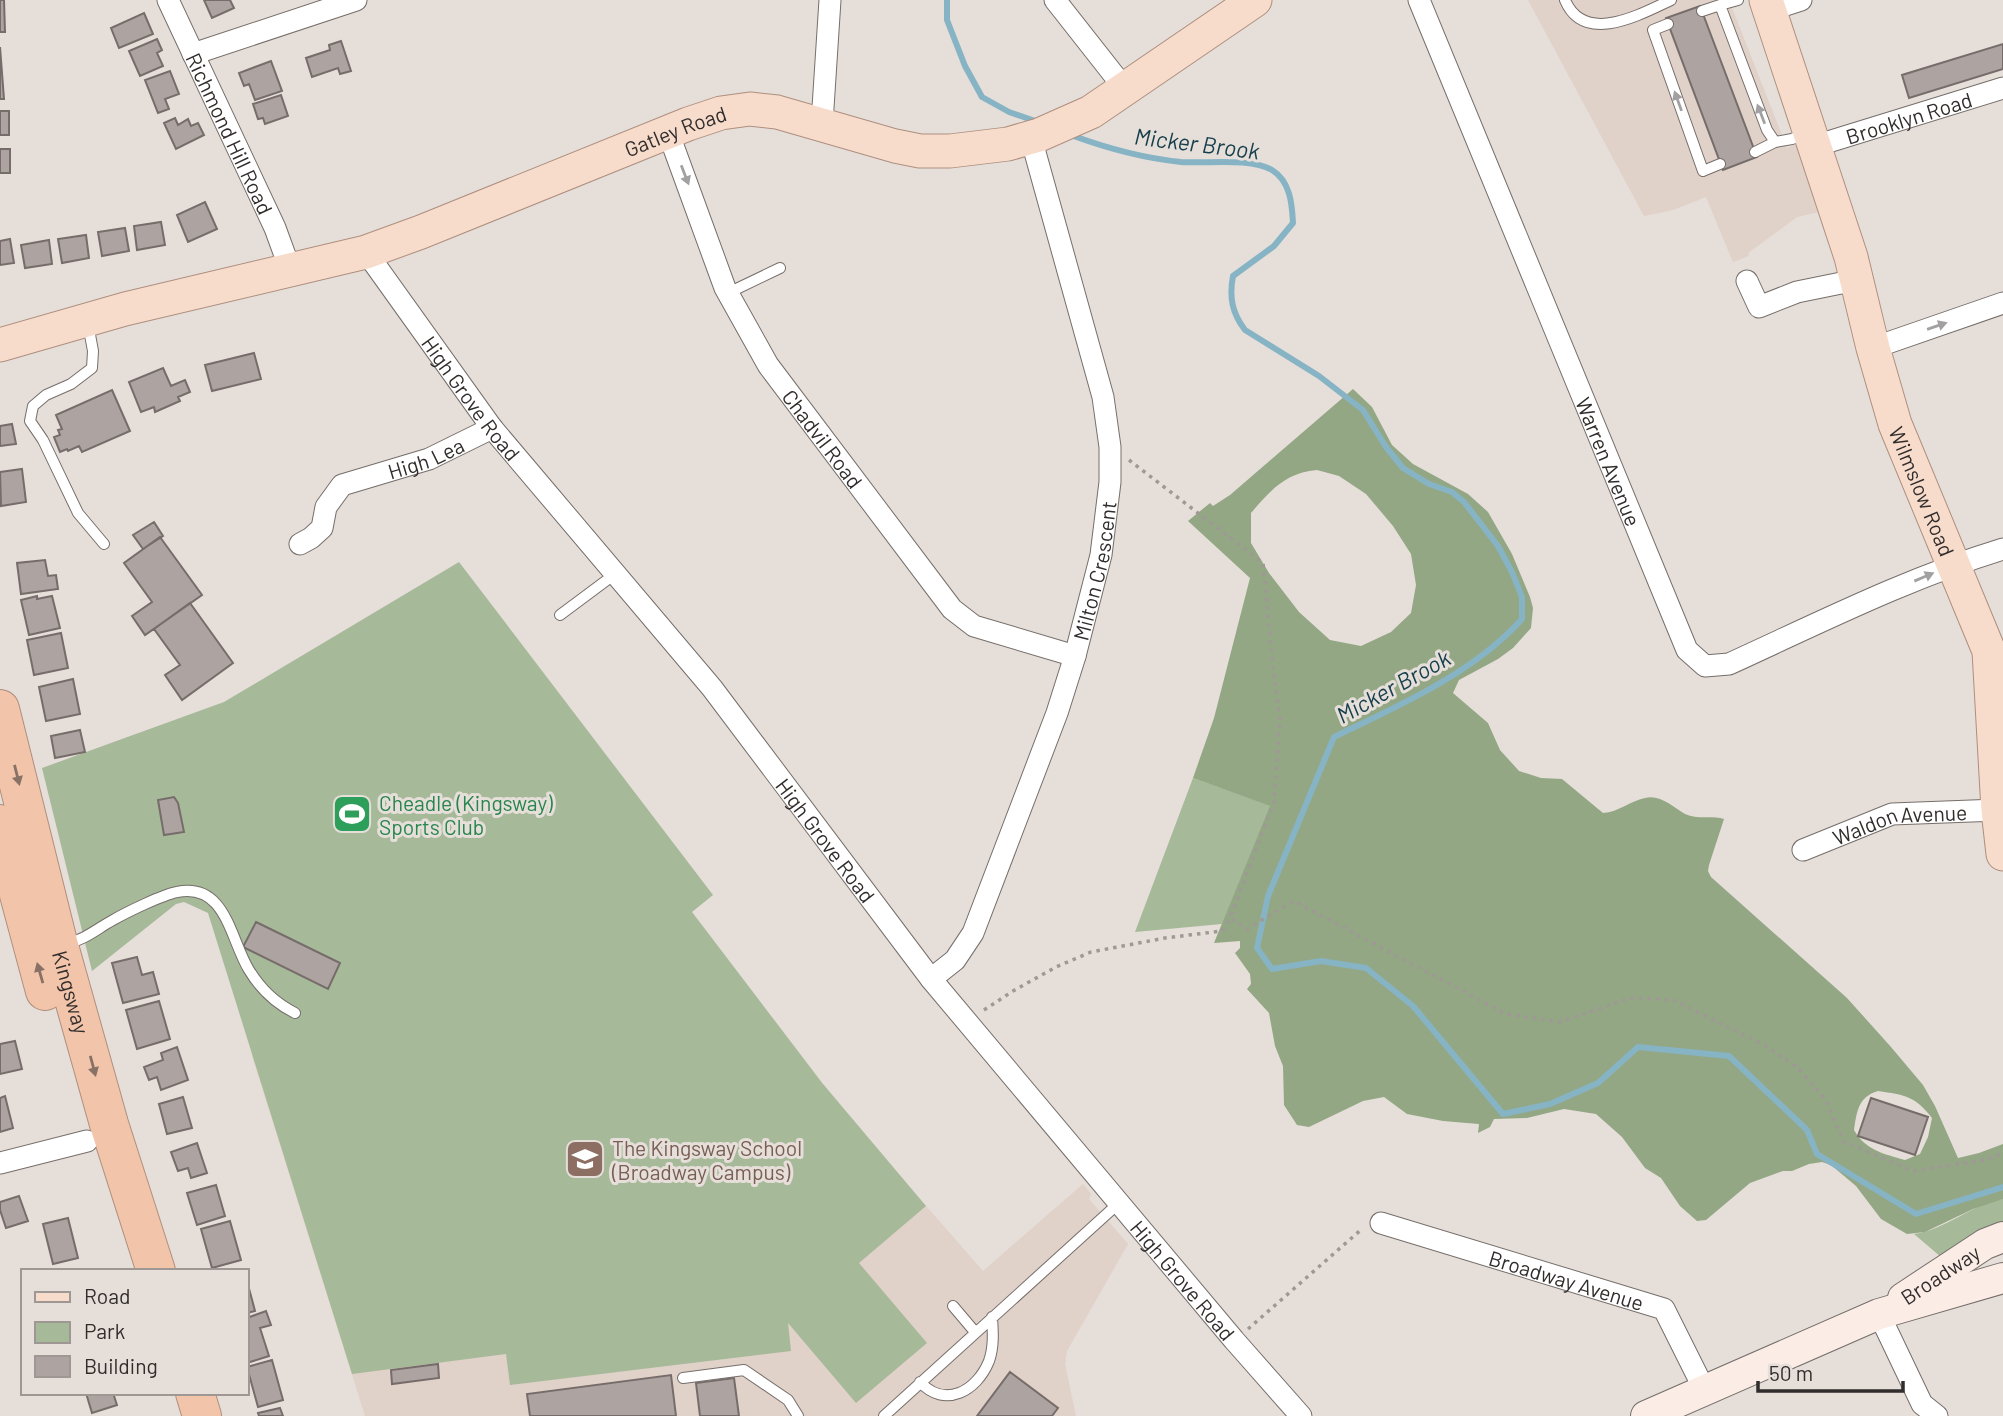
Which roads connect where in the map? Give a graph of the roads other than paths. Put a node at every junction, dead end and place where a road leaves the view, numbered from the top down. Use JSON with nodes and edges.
{"nodes":[{"id":1,"x":168,"y":0,"type":"edge"},
{"id":2,"x":356,"y":0,"type":"edge"},
{"id":3,"x":830,"y":0,"type":"edge"},
{"id":4,"x":1055,"y":0,"type":"edge"},
{"id":5,"x":1255,"y":0,"type":"edge"},
{"id":6,"x":1419,"y":0,"type":"edge"},
{"id":7,"x":1565,"y":0,"type":"edge"},
{"id":8,"x":1671,"y":0,"type":"edge"},
{"id":9,"x":1738,"y":0,"type":"edge"},
{"id":10,"x":1779,"y":3,"type":"edge"},
{"id":11,"x":1720,"y":5,"type":"junction"},
{"id":12,"x":1702,"y":11,"type":"dead end"},
{"id":13,"x":1668,"y":24,"type":"dead end"},
{"id":14,"x":193,"y":54,"type":"junction"},
{"id":15,"x":2003,"y":88,"type":"edge"},
{"id":16,"x":1125,"y":89,"type":"junction"},
{"id":17,"x":822,"y":123,"type":"junction"},
{"id":18,"x":668,"y":132,"type":"junction"},
{"id":19,"x":1035,"y":136,"type":"junction"},
{"id":20,"x":1812,"y":139,"type":"junction"},
{"id":21,"x":1775,"y":142,"type":"junction"},
{"id":22,"x":1755,"y":152,"type":"dead end"},
{"id":23,"x":1720,"y":164,"type":"dead end"},
{"id":24,"x":366,"y":252,"type":"junction"},
{"id":25,"x":780,"y":268,"type":"dead end"},
{"id":26,"x":290,"y":269,"type":"junction"},
{"id":27,"x":1856,"y":280,"type":"junction"},
{"id":28,"x":1747,"y":281,"type":"dead end"},
{"id":29,"x":727,"y":293,"type":"junction"},
{"id":30,"x":2003,"y":303,"type":"edge"},
{"id":31,"x":0,"y":321,"type":"edge"},
{"id":32,"x":83,"y":321,"type":"junction"},
{"id":33,"x":0,"y":345,"type":"edge"},
{"id":34,"x":1873,"y":348,"type":"junction"},
{"id":35,"x":492,"y":428,"type":"junction"},
{"id":36,"x":104,"y":544,"type":"dead end"},
{"id":37,"x":300,"y":544,"type":"dead end"},
{"id":38,"x":2003,"y":549,"type":"edge"},
{"id":39,"x":1954,"y":564,"type":"junction"},
{"id":40,"x":615,"y":573,"type":"junction"},
{"id":41,"x":560,"y":615,"type":"dead end"},
{"id":42,"x":1075,"y":656,"type":"junction"},
{"id":43,"x":0,"y":709,"type":"edge"},
{"id":44,"x":1998,"y":810,"type":"junction"},
{"id":45,"x":0,"y":824,"type":"edge"},
{"id":46,"x":1803,"y":850,"type":"dead end"},
{"id":47,"x":2003,"y":854,"type":"edge"},
{"id":48,"x":60,"y":946,"type":"junction"},
{"id":49,"x":932,"y":979,"type":"junction"},
{"id":50,"x":295,"y":1013,"type":"dead end"},
{"id":51,"x":87,"y":1141,"type":"junction"},
{"id":52,"x":0,"y":1163,"type":"edge"},
{"id":53,"x":1120,"y":1202,"type":"junction"},
{"id":54,"x":1381,"y":1223,"type":"road end"},
{"id":55,"x":2003,"y":1237,"type":"edge"},
{"id":56,"x":127,"y":1269,"type":"edge"},
{"id":57,"x":155,"y":1269,"type":"edge"},
{"id":58,"x":2003,"y":1278,"type":"edge"},
{"id":59,"x":953,"y":1306,"type":"dead end"},
{"id":60,"x":1879,"y":1314,"type":"junction"},
{"id":61,"x":992,"y":1317,"type":"junction"},
{"id":62,"x":975,"y":1332,"type":"junction"},
{"id":63,"x":683,"y":1378,"type":"dead end"},
{"id":64,"x":920,"y":1382,"type":"junction"},
{"id":65,"x":1705,"y":1391,"type":"junction"},
{"id":66,"x":168,"y":1395,"type":"edge"},
{"id":67,"x":196,"y":1395,"type":"edge"},
{"id":68,"x":174,"y":1416,"type":"edge"},
{"id":69,"x":202,"y":1416,"type":"edge"},
{"id":70,"x":798,"y":1416,"type":"edge"},
{"id":71,"x":884,"y":1416,"type":"edge"},
{"id":72,"x":1301,"y":1416,"type":"edge"},
{"id":73,"x":1646,"y":1416,"type":"edge"},
{"id":74,"x":1937,"y":1416,"type":"edge"}],
"edges":[{"from":1,"to":14,"type":"street","name":"Richmond Hill Road"},
{"from":2,"to":14,"type":"street"},
{"from":3,"to":17,"type":"street"},
{"from":4,"to":16,"type":"street"},
{"from":5,"to":16,"type":"main road","name":"Gatley Road"},
{"from":6,"to":39,"type":"street","name":"Warren Avenue","one_way":true},
{"from":7,"to":8,"type":"lane"},
{"from":9,"to":11,"type":"lane"},
{"from":10,"to":20,"type":"main road","name":"Wilmslow Road"},
{"from":11,"to":12,"type":"lane"},
{"from":21,"to":11,"type":"lane","one_way":true},
{"from":23,"to":13,"type":"lane","one_way":true},
{"from":14,"to":26,"type":"street","name":"Richmond Hill Road"},
{"from":15,"to":20,"type":"street","name":"Brooklyn Road"},
{"from":16,"to":19,"type":"main road","name":"Gatley Road"},
{"from":17,"to":18,"type":"main road","name":"Gatley Road"},
{"from":17,"to":19,"type":"main road","name":"Gatley Road"},
{"from":18,"to":24,"type":"main road","name":"Gatley Road"},
{"from":18,"to":29,"type":"street","name":"Chadvil Road","one_way":true},
{"from":19,"to":42,"type":"street","name":"Milton Crescent"},
{"from":20,"to":21,"type":"lane"},
{"from":20,"to":27,"type":"main road","name":"Wilmslow Road"},
{"from":21,"to":22,"type":"lane"},
{"from":24,"to":26,"type":"main road","name":"Gatley Road"},
{"from":24,"to":35,"type":"street","name":"High Grove Road"},
{"from":25,"to":29,"type":"lane"},
{"from":26,"to":32,"type":"main road","name":"Gatley Road"},
{"from":27,"to":28,"type":"street"},
{"from":27,"to":34,"type":"main road","name":"Wilmslow Road"},
{"from":29,"to":42,"type":"street","name":"Chadvil Road"},
{"from":34,"to":30,"type":"street","one_way":true},
{"from":31,"to":32,"type":"main road","name":"Gatley Road"},
{"from":32,"to":33,"type":"main road","name":"Gatley Road"},
{"from":32,"to":36,"type":"lane"},
{"from":34,"to":39,"type":"main road","name":"Wilmslow Road"},
{"from":35,"to":37,"type":"street","name":"High Lea"},
{"from":35,"to":40,"type":"street","name":"High Grove Road"},
{"from":38,"to":39,"type":"street","name":"Warren Avenue"},
{"from":39,"to":44,"type":"main road","name":"Wilmslow Road"},
{"from":40,"to":41,"type":"lane"},
{"from":40,"to":49,"type":"street","name":"High Grove Road"},
{"from":42,"to":49,"type":"street","name":"Milton Crescent"},
{"from":43,"to":48,"type":"highway","name":"Kingsway","one_way":true},
{"from":44,"to":46,"type":"street","name":"Waldon Avenue"},
{"from":44,"to":47,"type":"main road","name":"Wilmslow Road"},
{"from":51,"to":45,"type":"highway","name":"Kingsway","one_way":true},
{"from":48,"to":50,"type":"lane"},
{"from":48,"to":57,"type":"highway","name":"Kingsway","one_way":true},
{"from":49,"to":53,"type":"street","name":"High Grove Road"},
{"from":51,"to":52,"type":"street"},
{"from":51,"to":56,"type":"highway","name":"Kingsway"},
{"from":53,"to":61,"type":"lane"},
{"from":53,"to":72,"type":"street","name":"High Grove Road"},
{"from":54,"to":65,"type":"street","name":"Broadway Avenue"},
{"from":55,"to":60,"type":"street","name":"Broadway"},
{"from":58,"to":60,"type":"street","name":"Broadway"},
{"from":59,"to":62,"type":"lane"},
{"from":60,"to":65,"type":"street","name":"Broadway"},
{"from":60,"to":74,"type":"street"},
{"from":61,"to":62,"type":"lane"},
{"from":61,"to":64,"type":"lane"},
{"from":62,"to":64,"type":"lane"},
{"from":63,"to":70,"type":"lane"},
{"from":64,"to":71,"type":"lane"},
{"from":65,"to":73,"type":"street","name":"Broadway"},
{"from":66,"to":68,"type":"highway"},
{"from":67,"to":69,"type":"highway"}]}
